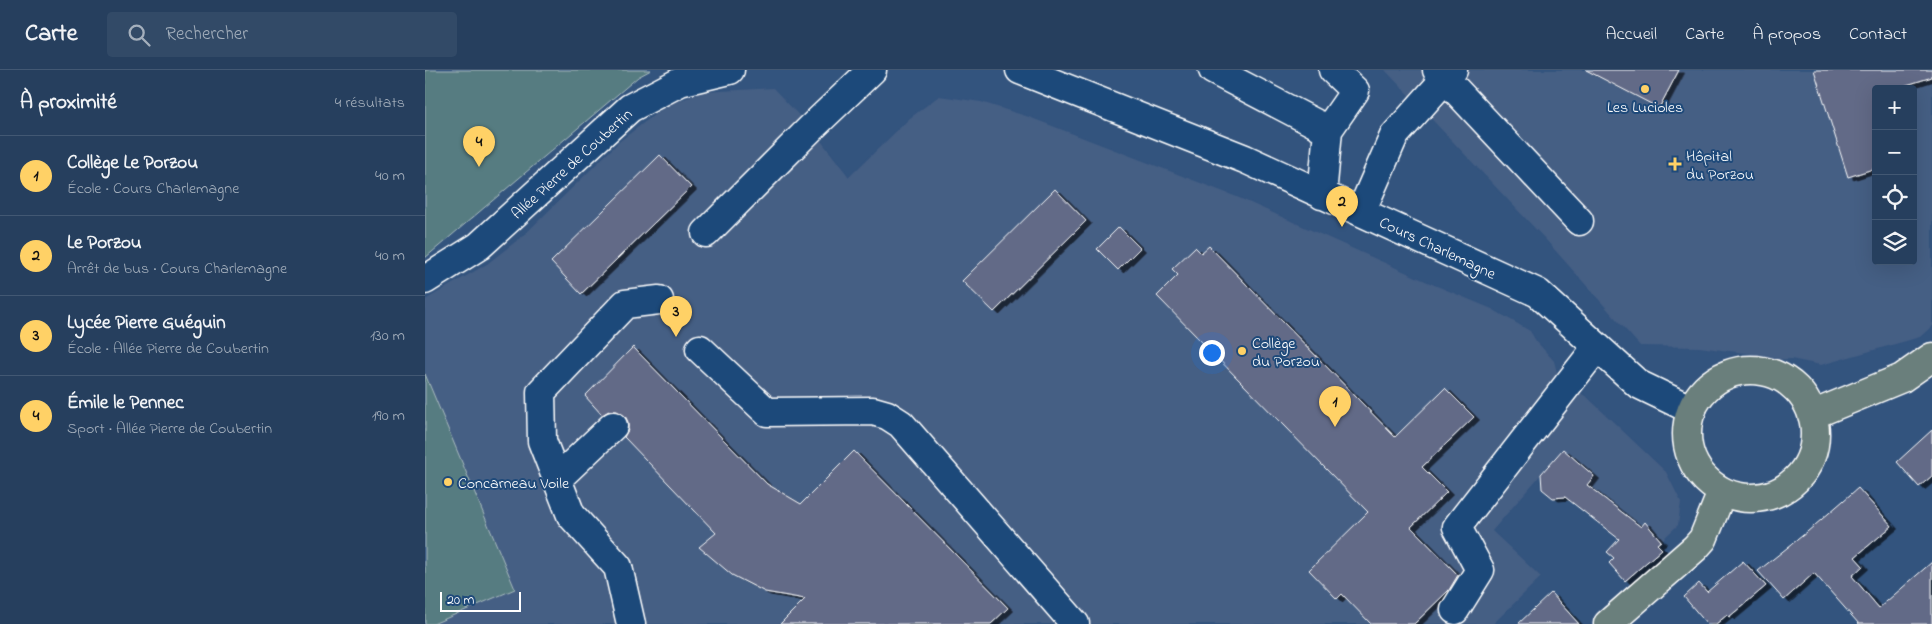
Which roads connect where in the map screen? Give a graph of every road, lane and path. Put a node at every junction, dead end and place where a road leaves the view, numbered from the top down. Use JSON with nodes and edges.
{"nodes":[{"id":1,"x":730,"y":70,"type":"edge"},
{"id":2,"x":872,"y":70,"type":"edge"},
{"id":3,"x":1021,"y":70,"type":"edge"},
{"id":4,"x":1213,"y":70,"type":"edge"},
{"id":5,"x":1333,"y":70,"type":"edge"},
{"id":6,"x":1445,"y":73,"type":"edge"},
{"id":7,"x":1328,"y":130,"type":"junction"},
{"id":8,"x":1322,"y":195,"type":"junction"},
{"id":9,"x":1361,"y":212,"type":"junction"},
{"id":10,"x":1579,"y":221,"type":"dead end"},
{"id":11,"x":707,"y":233,"type":"dead end"},
{"id":12,"x":425,"y":280,"type":"edge"},
{"id":13,"x":659,"y":300,"type":"dead end"},
{"id":14,"x":1597,"y":347,"type":"junction"},
{"id":15,"x":700,"y":349,"type":"dead end"},
{"id":16,"x":1930,"y":360,"type":"edge"},
{"id":17,"x":1691,"y":410,"type":"junction"},
{"id":18,"x":1812,"y":415,"type":"junction"},
{"id":19,"x":613,"y":426,"type":"dead end"},
{"id":20,"x":557,"y":479,"type":"junction"},
{"id":21,"x":1722,"y":492,"type":"junction"},
{"id":22,"x":1455,"y":610,"type":"dead end"},
{"id":23,"x":631,"y":624,"type":"edge"},
{"id":24,"x":1075,"y":624,"type":"edge"},
{"id":25,"x":1608,"y":624,"type":"edge"}],
"edges":[{"from":1,"to":12,"type":"street","name":"Allée Pierre de Coubertin"},
{"from":2,"to":11,"type":"street"},
{"from":3,"to":8,"type":"street","name":"Cours Charlemagne"},
{"from":4,"to":7,"type":"street"},
{"from":5,"to":7,"type":"street"},
{"from":6,"to":9,"type":"street"},
{"from":6,"to":10,"type":"street"},
{"from":7,"to":8,"type":"street"},
{"from":8,"to":9,"type":"street","name":"Cours Charlemagne"},
{"from":9,"to":14,"type":"street","name":"Cours Charlemagne"},
{"from":13,"to":20,"type":"street"},
{"from":14,"to":17,"type":"street","name":"Cours Charlemagne"},
{"from":14,"to":22,"type":"street"},
{"from":15,"to":24,"type":"street"},
{"from":16,"to":18,"type":"main road"},
{"from":17,"to":18,"type":"main road"},
{"from":17,"to":21,"type":"main road"},
{"from":18,"to":21,"type":"main road"},
{"from":19,"to":20,"type":"street"},
{"from":20,"to":23,"type":"street"},
{"from":21,"to":25,"type":"main road"}]}
